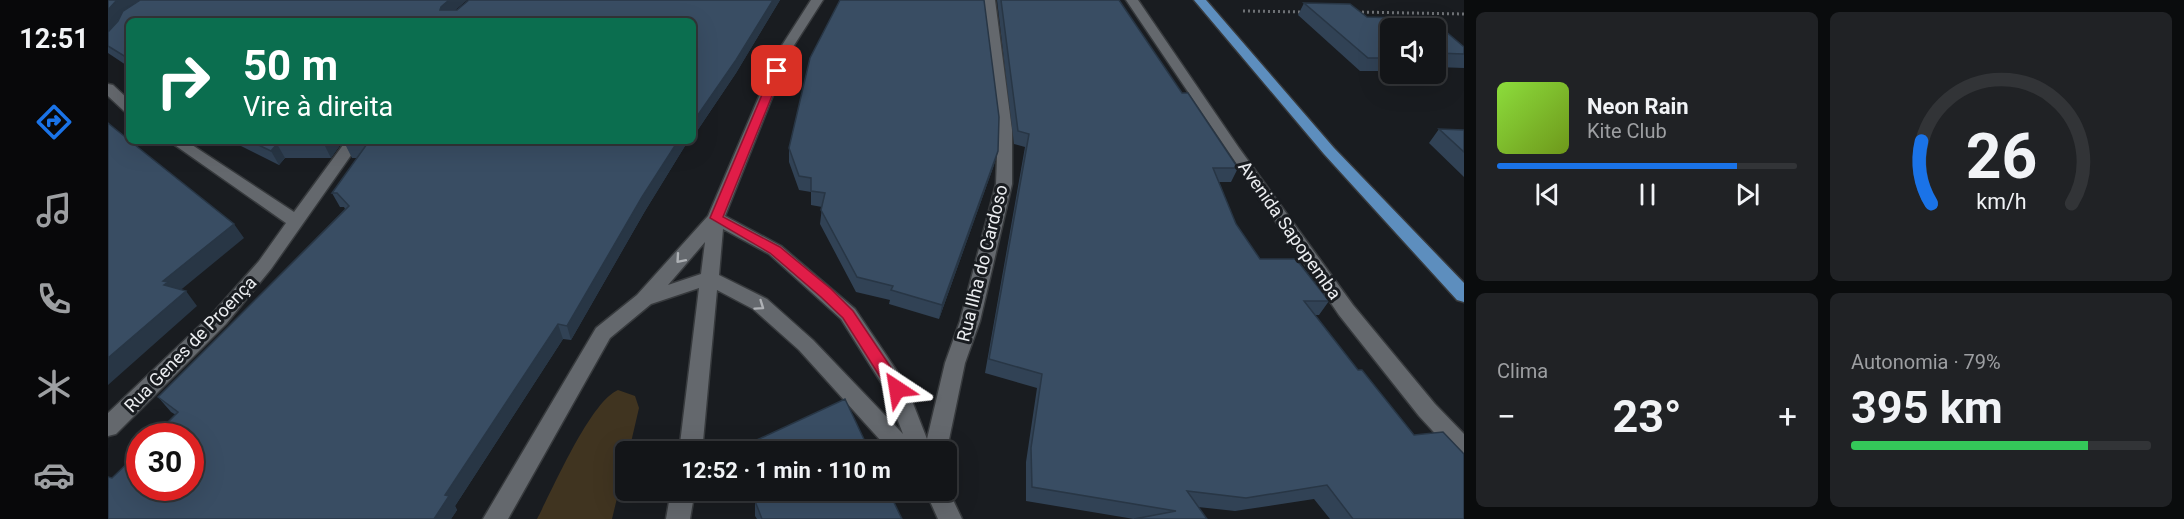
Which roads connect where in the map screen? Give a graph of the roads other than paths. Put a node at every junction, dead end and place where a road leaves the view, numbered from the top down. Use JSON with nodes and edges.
{"nodes":[{"id":1,"x":817,"y":0,"type":"edge"},
{"id":2,"x":989,"y":0,"type":"edge"},
{"id":3,"x":1132,"y":0,"type":"edge"},
{"id":4,"x":1204,"y":5,"type":"edge"},
{"id":5,"x":108,"y":88,"type":"edge"},
{"id":6,"x":126,"y":105,"type":"edge"},
{"id":7,"x":180,"y":144,"type":"edge"},
{"id":8,"x":352,"y":144,"type":"edge"},
{"id":9,"x":716,"y":218,"type":"junction"},
{"id":10,"x":295,"y":221,"type":"junction"},
{"id":11,"x":709,"y":278,"type":"junction"},
{"id":12,"x":1464,"y":295,"type":"edge"},
{"id":13,"x":644,"y":300,"type":"junction"},
{"id":14,"x":108,"y":427,"type":"edge"},
{"id":15,"x":691,"y":441,"type":"edge"},
{"id":16,"x":895,"y":441,"type":"edge"},
{"id":17,"x":917,"y":441,"type":"edge"},
{"id":18,"x":938,"y":441,"type":"edge"},
{"id":19,"x":1464,"y":449,"type":"edge"},
{"id":20,"x":681,"y":501,"type":"edge"},
{"id":21,"x":942,"y":501,"type":"edge"},
{"id":22,"x":495,"y":519,"type":"edge"},
{"id":23,"x":678,"y":519,"type":"edge"},
{"id":24,"x":950,"y":519,"type":"edge"}],
"edges":[{"from":1,"to":9,"type":"street"},
{"from":2,"to":18,"type":"street","name":"Rua Ilha do Cardoso"},
{"from":3,"to":19,"type":"street","name":"Avenida Sapopemba"},
{"from":4,"to":12,"type":"main road"},
{"from":5,"to":6,"type":"street"},
{"from":7,"to":10,"type":"street"},
{"from":8,"to":10,"type":"street","name":"Rua Genes de Proença"},
{"from":9,"to":11,"type":"street"},
{"from":9,"to":13,"type":"street","one_way":true},
{"from":9,"to":17,"type":"street"},
{"from":10,"to":14,"type":"street","name":"Rua Genes de Proença"},
{"from":11,"to":13,"type":"street"},
{"from":11,"to":15,"type":"street"},
{"from":11,"to":16,"type":"street","one_way":true},
{"from":13,"to":22,"type":"street"},
{"from":20,"to":23,"type":"street"},
{"from":21,"to":24,"type":"street"}]}
